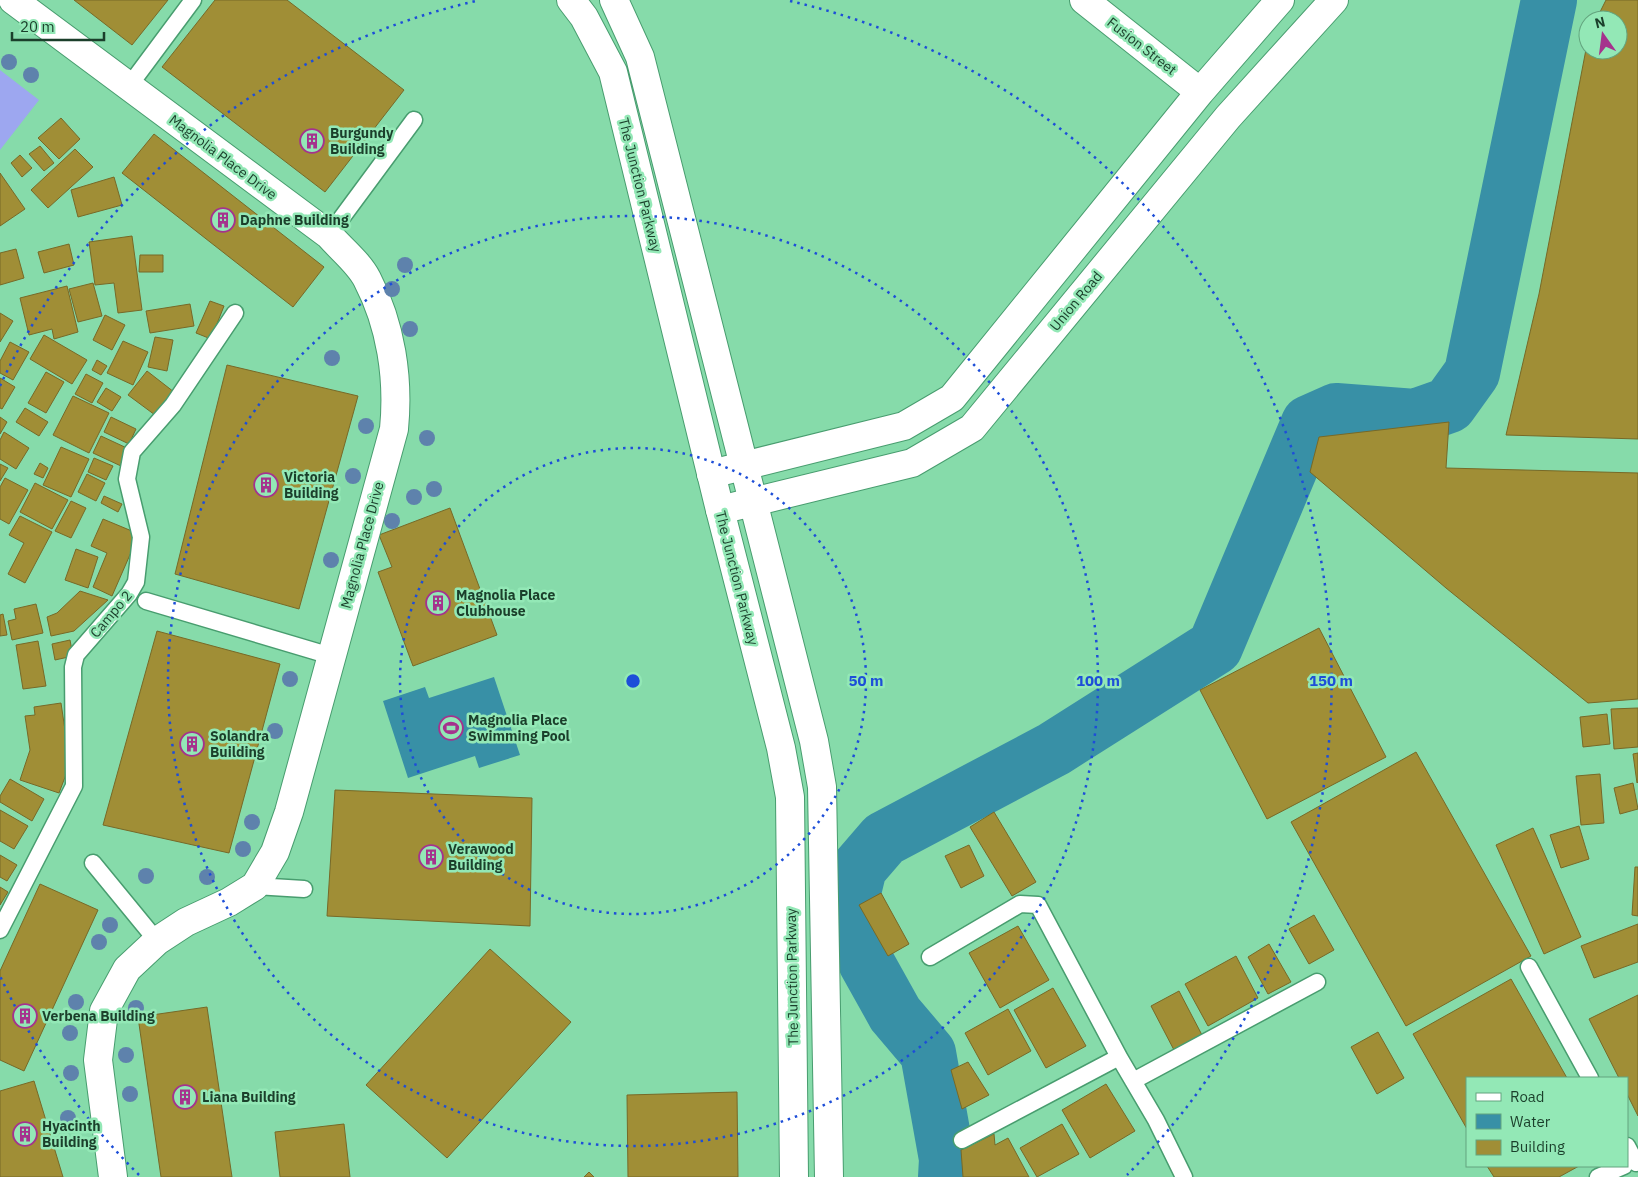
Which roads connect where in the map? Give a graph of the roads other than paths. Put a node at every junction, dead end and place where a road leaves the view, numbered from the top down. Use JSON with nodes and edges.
{"nodes":[{"id":1,"x":13,"y":0,"type":"edge"},
{"id":2,"x":193,"y":0,"type":"edge"},
{"id":3,"x":571,"y":0,"type":"edge"},
{"id":4,"x":614,"y":0,"type":"edge"},
{"id":5,"x":1084,"y":0,"type":"edge"},
{"id":6,"x":1280,"y":0,"type":"edge"},
{"id":7,"x":1334,"y":0,"type":"edge"},
{"id":8,"x":129,"y":86,"type":"junction"},
{"id":9,"x":1200,"y":92,"type":"junction"},
{"id":10,"x":414,"y":120,"type":"dead end"},
{"id":11,"x":329,"y":235,"type":"junction"},
{"id":12,"x":235,"y":313,"type":"dead end"},
{"id":13,"x":744,"y":464,"type":"junction"},
{"id":14,"x":711,"y":474,"type":"junction"},
{"id":15,"x":754,"y":500,"type":"junction"},
{"id":16,"x":720,"y":510,"type":"junction"},
{"id":17,"x":146,"y":601,"type":"dead end"},
{"id":18,"x":331,"y":656,"type":"junction"},
{"id":19,"x":93,"y":863,"type":"dead end"},
{"id":20,"x":255,"y":886,"type":"junction"},
{"id":21,"x":304,"y":890,"type":"dead end"},
{"id":22,"x":0,"y":930,"type":"edge"},
{"id":23,"x":157,"y":940,"type":"junction"},
{"id":24,"x":930,"y":957,"type":"dead end"},
{"id":25,"x":1529,"y":967,"type":"dead end"},
{"id":26,"x":1317,"y":982,"type":"dead end"},
{"id":27,"x":1119,"y":1057,"type":"junction"},
{"id":28,"x":1589,"y":1077,"type":"edge"},
{"id":29,"x":1133,"y":1081,"type":"junction"},
{"id":30,"x":962,"y":1140,"type":"dead end"},
{"id":31,"x":1628,"y":1151,"type":"edge"},
{"id":32,"x":1631,"y":1165,"type":"edge"},
{"id":33,"x":1626,"y":1167,"type":"edge"},
{"id":34,"x":113,"y":1177,"type":"edge"},
{"id":35,"x":794,"y":1177,"type":"edge"},
{"id":36,"x":829,"y":1177,"type":"edge"},
{"id":37,"x":1184,"y":1177,"type":"edge"},
{"id":38,"x":1598,"y":1177,"type":"edge"}],
"edges":[{"from":1,"to":8,"type":"street","name":"Magnolia Place Drive"},
{"from":2,"to":8,"type":"lane"},
{"from":3,"to":14,"type":"street","name":"The Junction Parkway"},
{"from":4,"to":13,"type":"street"},
{"from":5,"to":9,"type":"street","name":"Fusion Street"},
{"from":6,"to":9,"type":"street"},
{"from":7,"to":15,"type":"street","name":"Union Road"},
{"from":8,"to":11,"type":"street","name":"Magnolia Place Drive"},
{"from":9,"to":13,"type":"street"},
{"from":10,"to":11,"type":"lane"},
{"from":11,"to":18,"type":"street","name":"Magnolia Place Drive"},
{"from":12,"to":22,"type":"lane","name":"Campo 2"},
{"from":13,"to":14,"type":"street"},
{"from":13,"to":15,"type":"street"},
{"from":14,"to":16,"type":"street","name":"The Junction Parkway"},
{"from":15,"to":16,"type":"street","name":"Union Road"},
{"from":15,"to":36,"type":"street"},
{"from":16,"to":35,"type":"street","name":"The Junction Parkway"},
{"from":17,"to":18,"type":"lane"},
{"from":18,"to":20,"type":"street","name":"Magnolia Place Drive"},
{"from":19,"to":23,"type":"lane"},
{"from":20,"to":21,"type":"lane"},
{"from":20,"to":23,"type":"street","name":"Magnolia Place Drive"},
{"from":23,"to":34,"type":"street","name":"Magnolia Place Drive"},
{"from":24,"to":27,"type":"lane"},
{"from":25,"to":28,"type":"lane"},
{"from":26,"to":29,"type":"lane"},
{"from":27,"to":29,"type":"lane"},
{"from":27,"to":30,"type":"lane"},
{"from":29,"to":37,"type":"lane"},
{"from":31,"to":32,"type":"lane"},
{"from":33,"to":38,"type":"lane"}]}
